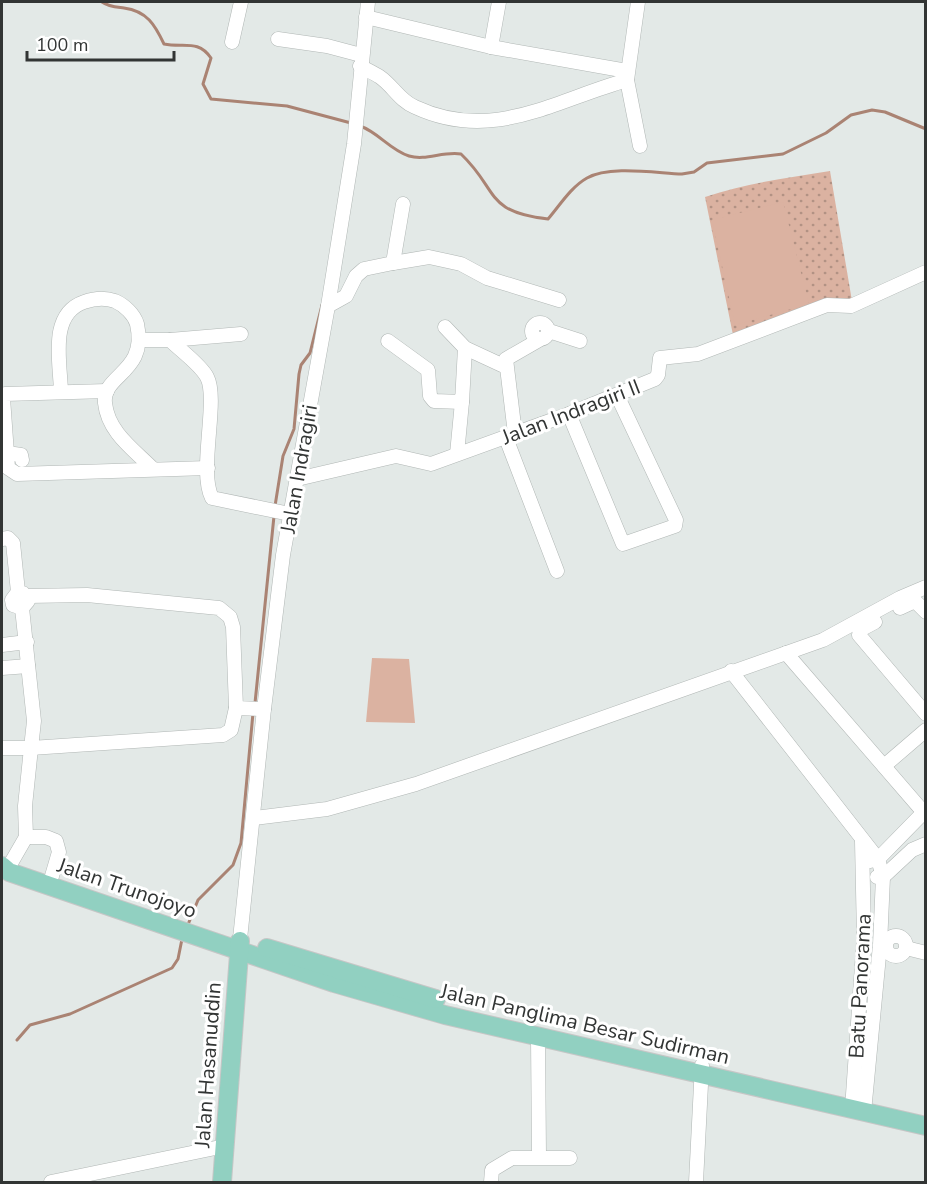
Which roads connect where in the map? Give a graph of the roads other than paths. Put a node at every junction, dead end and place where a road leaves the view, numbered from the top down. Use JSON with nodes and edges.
{"nodes":[{"id":1,"x":241,"y":2,"type":"edge"},
{"id":2,"x":368,"y":2,"type":"edge"},
{"id":3,"x":499,"y":2,"type":"edge"},
{"id":4,"x":638,"y":2,"type":"edge"},
{"id":5,"x":366,"y":17,"type":"junction"},
{"id":6,"x":278,"y":39,"type":"dead end"},
{"id":7,"x":232,"y":42,"type":"dead end"},
{"id":8,"x":490,"y":47,"type":"junction"},
{"id":9,"x":361,"y":60,"type":"junction"},
{"id":10,"x":627,"y":75,"type":"junction"},
{"id":11,"x":640,"y":146,"type":"dead end"},
{"id":12,"x":403,"y":204,"type":"dead end"},
{"id":13,"x":393,"y":263,"type":"junction"},
{"id":14,"x":926,"y":272,"type":"edge"},
{"id":15,"x":559,"y":300,"type":"dead end"},
{"id":16,"x":328,"y":306,"type":"junction"},
{"id":17,"x":445,"y":327,"type":"dead end"},
{"id":18,"x":241,"y":334,"type":"dead end"},
{"id":19,"x":140,"y":340,"type":"junction"},
{"id":20,"x":170,"y":340,"type":"junction"},
{"id":21,"x":388,"y":341,"type":"dead end"},
{"id":22,"x":580,"y":341,"type":"dead end"},
{"id":23,"x":465,"y":348,"type":"junction"},
{"id":24,"x":506,"y":367,"type":"junction"},
{"id":25,"x":61,"y":391,"type":"junction"},
{"id":26,"x":107,"y":391,"type":"junction"},
{"id":27,"x":617,"y":395,"type":"junction"},
{"id":28,"x":462,"y":402,"type":"junction"},
{"id":29,"x":569,"y":414,"type":"junction"},
{"id":30,"x":510,"y":436,"type":"junction"},
{"id":31,"x":7,"y":453,"type":"junction"},
{"id":32,"x":457,"y":454,"type":"junction"},
{"id":33,"x":22,"y":460,"type":"dead end"},
{"id":34,"x":152,"y":468,"type":"junction"},
{"id":35,"x":208,"y":468,"type":"junction"},
{"id":36,"x":297,"y":479,"type":"junction"},
{"id":37,"x":280,"y":512,"type":"junction"},
{"id":38,"x":2,"y":539,"type":"edge"},
{"id":39,"x":557,"y":571,"type":"dead end"},
{"id":40,"x":926,"y":588,"type":"edge"},
{"id":41,"x":16,"y":597,"type":"edge"},
{"id":42,"x":926,"y":612,"type":"edge"},
{"id":43,"x":27,"y":642,"type":"junction"},
{"id":44,"x":2,"y":645,"type":"edge"},
{"id":45,"x":786,"y":653,"type":"junction"},
{"id":46,"x":28,"y":666,"type":"junction"},
{"id":47,"x":2,"y":668,"type":"edge"},
{"id":48,"x":731,"y":671,"type":"junction"},
{"id":49,"x":237,"y":708,"type":"junction"},
{"id":50,"x":261,"y":710,"type":"junction"},
{"id":51,"x":926,"y":714,"type":"edge"},
{"id":52,"x":926,"y":730,"type":"edge"},
{"id":53,"x":2,"y":748,"type":"edge"},
{"id":54,"x":31,"y":748,"type":"junction"},
{"id":55,"x":884,"y":766,"type":"junction"},
{"id":56,"x":921,"y":810,"type":"edge"},
{"id":57,"x":254,"y":818,"type":"junction"},
{"id":58,"x":33,"y":832,"type":"junction"},
{"id":59,"x":862,"y":841,"type":"junction"},
{"id":60,"x":925,"y":845,"type":"edge"},
{"id":61,"x":878,"y":858,"type":"junction"},
{"id":62,"x":863,"y":862,"type":"junction"},
{"id":63,"x":5,"y":864,"type":"edge"},
{"id":64,"x":52,"y":876,"type":"junction"},
{"id":65,"x":864,"y":878,"type":"junction"},
{"id":66,"x":883,"y":878,"type":"junction"},
{"id":67,"x":189,"y":927,"type":"junction"},
{"id":68,"x":864,"y":944,"type":"junction"},
{"id":69,"x":240,"y":945,"type":"junction"},
{"id":70,"x":883,"y":949,"type":"junction"},
{"id":71,"x":926,"y":953,"type":"edge"},
{"id":72,"x":538,"y":1036,"type":"junction"},
{"id":73,"x":662,"y":1061,"type":"junction"},
{"id":74,"x":702,"y":1070,"type":"junction"},
{"id":75,"x":858,"y":1105,"type":"junction"},
{"id":76,"x":926,"y":1114,"type":"edge"},
{"id":77,"x":926,"y":1126,"type":"edge"},
{"id":78,"x":225,"y":1146,"type":"junction"},
{"id":79,"x":539,"y":1156,"type":"junction"},
{"id":80,"x":570,"y":1158,"type":"dead end"},
{"id":81,"x":51,"y":1182,"type":"edge"},
{"id":82,"x":222,"y":1182,"type":"edge"},
{"id":83,"x":491,"y":1182,"type":"edge"},
{"id":84,"x":696,"y":1182,"type":"edge"}],
"edges":[{"from":1,"to":7,"type":"street"},
{"from":2,"to":5,"type":"street","name":"Jalan Indragiri"},
{"from":3,"to":8,"type":"street"},
{"from":4,"to":10,"type":"street"},
{"from":5,"to":8,"type":"street"},
{"from":5,"to":9,"type":"street","name":"Jalan Indragiri"},
{"from":6,"to":9,"type":"street"},
{"from":8,"to":10,"type":"street"},
{"from":9,"to":10,"type":"street"},
{"from":9,"to":16,"type":"street","name":"Jalan Indragiri"},
{"from":10,"to":11,"type":"street"},
{"from":12,"to":13,"type":"street"},
{"from":13,"to":15,"type":"street"},
{"from":13,"to":16,"type":"street"},
{"from":14,"to":27,"type":"street","name":"Jalan Indragiri II"},
{"from":16,"to":36,"type":"street","name":"Jalan Indragiri"},
{"from":17,"to":23,"type":"street"},
{"from":18,"to":20,"type":"street"},
{"from":19,"to":20,"type":"street"},
{"from":19,"to":25,"type":"street"},
{"from":19,"to":26,"type":"street"},
{"from":20,"to":35,"type":"street"},
{"from":21,"to":28,"type":"street"},
{"from":22,"to":24,"type":"street"},
{"from":23,"to":24,"type":"street"},
{"from":23,"to":28,"type":"street"},
{"from":24,"to":30,"type":"street"},
{"from":25,"to":26,"type":"street"},
{"from":25,"to":31,"type":"street"},
{"from":26,"to":34,"type":"street"},
{"from":27,"to":29,"type":"street","name":"Jalan Indragiri II"},
{"from":27,"to":29,"type":"street"},
{"from":28,"to":32,"type":"street"},
{"from":29,"to":30,"type":"street","name":"Jalan Indragiri II"},
{"from":30,"to":32,"type":"street","name":"Jalan Indragiri II"},
{"from":30,"to":39,"type":"street"},
{"from":31,"to":33,"type":"street"},
{"from":31,"to":34,"type":"street"},
{"from":32,"to":36,"type":"street","name":"Jalan Indragiri II"},
{"from":34,"to":35,"type":"street"},
{"from":35,"to":37,"type":"street"},
{"from":36,"to":37,"type":"street","name":"Jalan Indragiri"},
{"from":37,"to":50,"type":"street","name":"Jalan Indragiri"},
{"from":38,"to":41,"type":"street"},
{"from":40,"to":45,"type":"street"},
{"from":41,"to":43,"type":"street"},
{"from":41,"to":49,"type":"street"},
{"from":42,"to":51,"type":"street"},
{"from":43,"to":44,"type":"street"},
{"from":43,"to":46,"type":"street"},
{"from":45,"to":48,"type":"street"},
{"from":45,"to":55,"type":"street"},
{"from":46,"to":47,"type":"street"},
{"from":46,"to":54,"type":"street"},
{"from":48,"to":57,"type":"street"},
{"from":48,"to":59,"type":"street"},
{"from":49,"to":50,"type":"street"},
{"from":49,"to":54,"type":"street"},
{"from":50,"to":57,"type":"street","name":"Jalan Indragiri"},
{"from":52,"to":55,"type":"street"},
{"from":53,"to":54,"type":"street"},
{"from":54,"to":58,"type":"street"},
{"from":55,"to":56,"type":"street"},
{"from":56,"to":61,"type":"street"},
{"from":57,"to":69,"type":"street","name":"Jalan Indragiri"},
{"from":58,"to":63,"type":"street"},
{"from":58,"to":64,"type":"street"},
{"from":59,"to":61,"type":"street"},
{"from":59,"to":62,"type":"street","name":"Batu Panorama"},
{"from":60,"to":66,"type":"street"},
{"from":61,"to":62,"type":"street"},
{"from":61,"to":66,"type":"street","name":"Batu Panorama"},
{"from":62,"to":65,"type":"street","name":"Batu Panorama"},
{"from":63,"to":64,"type":"main road","name":"Jalan Trunojoyo"},
{"from":63,"to":67,"type":"main road","name":"Jalan Trunojoyo"},
{"from":64,"to":67,"type":"main road","name":"Jalan Trunojoyo"},
{"from":65,"to":66,"type":"street"},
{"from":65,"to":68,"type":"street","name":"Batu Panorama"},
{"from":66,"to":70,"type":"street","name":"Batu Panorama"},
{"from":67,"to":69,"type":"main road","name":"Jalan Trunojoyo"},
{"from":68,"to":70,"type":"street"},
{"from":68,"to":75,"type":"street","name":"Batu Panorama"},
{"from":69,"to":72,"type":"main road","name":"Jalan Panglima Besar Sudirman"},
{"from":69,"to":73,"type":"main road","name":"Jalan Panglima Besar Sudirman"},
{"from":69,"to":78,"type":"main road","name":"Jalan Hasanuddin"},
{"from":70,"to":71,"type":"street"},
{"from":70,"to":75,"type":"street","name":"Batu Panorama"},
{"from":72,"to":73,"type":"main road","name":"Jalan Panglima Besar Sudirman"},
{"from":72,"to":79,"type":"street"},
{"from":73,"to":74,"type":"main road","name":"Jalan Panglima Besar Sudirman"},
{"from":74,"to":75,"type":"main road","name":"Jalan Panglima Besar Sudirman"},
{"from":74,"to":84,"type":"street"},
{"from":75,"to":76,"type":"main road","name":"Jalan Panglima Besar Sudirman"},
{"from":75,"to":77,"type":"main road","name":"Jalan Panglima Besar Sudirman"},
{"from":78,"to":81,"type":"street"},
{"from":78,"to":82,"type":"main road","name":"Jalan Hasanuddin"},
{"from":79,"to":80,"type":"street"},
{"from":79,"to":83,"type":"street"}]}
